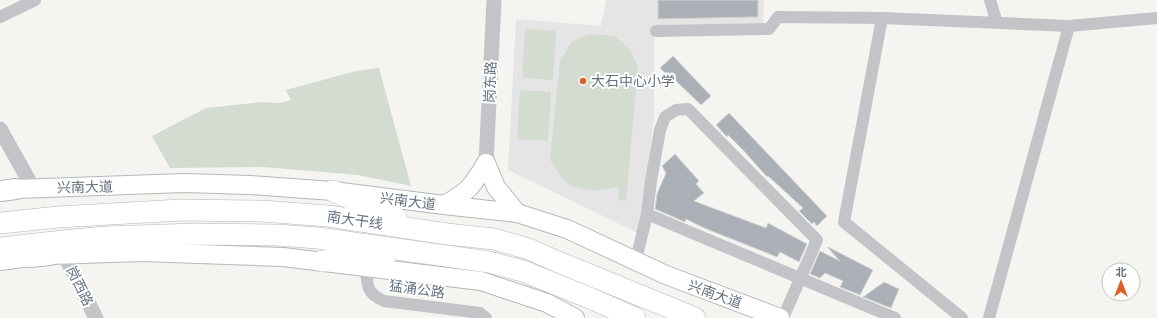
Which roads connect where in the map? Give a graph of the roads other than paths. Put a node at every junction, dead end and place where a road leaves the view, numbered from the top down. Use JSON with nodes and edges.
{"nodes":[{"id":1,"x":35,"y":0,"type":"edge"},
{"id":2,"x":494,"y":0,"type":"edge"},
{"id":3,"x":990,"y":0,"type":"edge"},
{"id":4,"x":0,"y":17,"type":"edge"},
{"id":5,"x":882,"y":18,"type":"junction"},
{"id":6,"x":1157,"y":18,"type":"edge"},
{"id":7,"x":997,"y":23,"type":"junction"},
{"id":8,"x":1069,"y":26,"type":"junction"},
{"id":9,"x":656,"y":30,"type":"dead end"},
{"id":10,"x":0,"y":129,"type":"edge"},
{"id":11,"x":486,"y":163,"type":"junction"},
{"id":12,"x":17,"y":190,"type":"edge"},
{"id":13,"x":333,"y":191,"type":"junction"},
{"id":14,"x":444,"y":205,"type":"junction"},
{"id":15,"x":517,"y":213,"type":"junction"},
{"id":16,"x":647,"y":214,"type":"junction"},
{"id":17,"x":0,"y":223,"type":"edge"},
{"id":18,"x":425,"y":230,"type":"junction"},
{"id":19,"x":0,"y":248,"type":"edge"},
{"id":20,"x":422,"y":253,"type":"junction"},
{"id":21,"x":57,"y":255,"type":"junction"},
{"id":22,"x":30,"y":257,"type":"joint"},
{"id":23,"x":636,"y":260,"type":"junction"},
{"id":24,"x":0,"y":261,"type":"edge"},
{"id":25,"x":322,"y":261,"type":"junction"},
{"id":26,"x":366,"y":267,"type":"junction"},
{"id":27,"x":800,"y":277,"type":"junction"},
{"id":28,"x":96,"y":318,"type":"edge"},
{"id":29,"x":486,"y":318,"type":"edge"},
{"id":30,"x":575,"y":318,"type":"edge"},
{"id":31,"x":635,"y":318,"type":"edge"},
{"id":32,"x":695,"y":318,"type":"edge"},
{"id":33,"x":780,"y":318,"type":"edge"},
{"id":34,"x":783,"y":318,"type":"edge"},
{"id":35,"x":895,"y":318,"type":"edge"},
{"id":36,"x":962,"y":318,"type":"edge"},
{"id":37,"x":989,"y":318,"type":"edge"}],
"edges":[{"from":1,"to":4,"type":"street"},
{"from":2,"to":11,"type":"street","name":"岗东路"},
{"from":3,"to":7,"type":"street"},
{"from":5,"to":7,"type":"street"},
{"from":5,"to":9,"type":"street"},
{"from":5,"to":36,"type":"street"},
{"from":6,"to":8,"type":"street"},
{"from":7,"to":8,"type":"street"},
{"from":8,"to":37,"type":"street"},
{"from":10,"to":12,"type":"street"},
{"from":11,"to":14,"type":"main road"},
{"from":11,"to":15,"type":"main road"},
{"from":12,"to":13,"type":"main road","name":"兴南大道"},
{"from":13,"to":14,"type":"main road","name":"兴南大道"},
{"from":13,"to":18,"type":"highway"},
{"from":14,"to":15,"type":"main road","name":"兴南大道"},
{"from":15,"to":23,"type":"main road","name":"兴南大道"},
{"from":16,"to":23,"type":"street"},
{"from":16,"to":27,"type":"street"},
{"from":16,"to":27,"type":"street"},
{"from":17,"to":18,"type":"highway","name":"南大干线"},
{"from":18,"to":32,"type":"highway","name":"南大干线"},
{"from":19,"to":20,"type":"highway","name":"南大干线"},
{"from":20,"to":25,"type":"highway"},
{"from":20,"to":31,"type":"highway","name":"南大干线"},
{"from":21,"to":22,"type":"main road"},
{"from":21,"to":25,"type":"main road"},
{"from":21,"to":28,"type":"street","name":"岗西路"},
{"from":22,"to":24,"type":"main road"},
{"from":23,"to":33,"type":"main road","name":"兴南大道"},
{"from":25,"to":26,"type":"main road"},
{"from":26,"to":29,"type":"street","name":"猛涌公路"},
{"from":26,"to":30,"type":"main road"},
{"from":27,"to":34,"type":"street"},
{"from":27,"to":35,"type":"street"}]}
